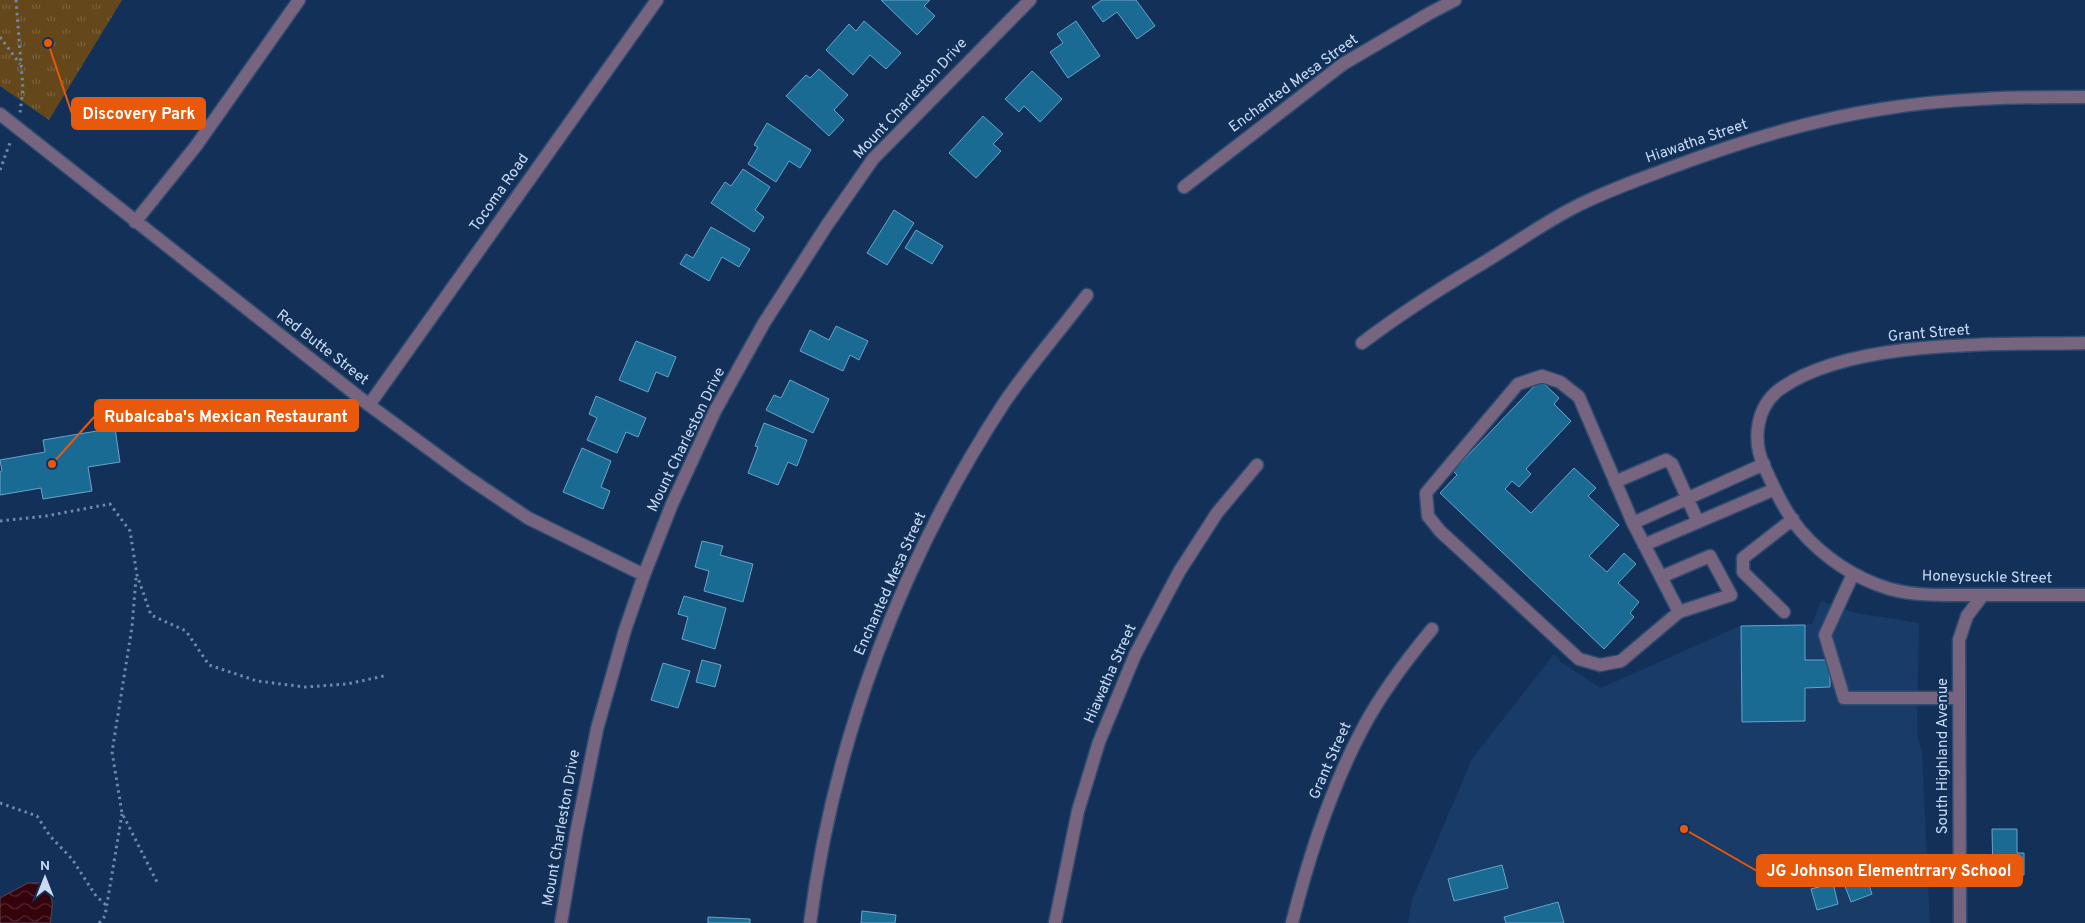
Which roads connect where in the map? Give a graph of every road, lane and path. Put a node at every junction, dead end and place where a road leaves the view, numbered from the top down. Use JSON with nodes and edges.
{"nodes":[{"id":1,"x":16,"y":0,"type":"edge"},
{"id":2,"x":298,"y":0,"type":"edge"},
{"id":3,"x":657,"y":0,"type":"edge"},
{"id":4,"x":1030,"y":0,"type":"edge"},
{"id":5,"x":1455,"y":0,"type":"edge"},
{"id":6,"x":0,"y":37,"type":"edge"},
{"id":7,"x":2085,"y":97,"type":"edge"},
{"id":8,"x":0,"y":114,"type":"edge"},
{"id":9,"x":1184,"y":188,"type":"dead end"},
{"id":10,"x":135,"y":222,"type":"junction"},
{"id":11,"x":1087,"y":295,"type":"dead end"},
{"id":12,"x":1362,"y":343,"type":"dead end"},
{"id":13,"x":2085,"y":343,"type":"edge"},
{"id":14,"x":1782,"y":388,"type":"joint"},
{"id":15,"x":369,"y":405,"type":"junction"},
{"id":16,"x":1764,"y":464,"type":"junction"},
{"id":17,"x":1257,"y":465,"type":"dead end"},
{"id":18,"x":1615,"y":482,"type":"junction"},
{"id":19,"x":1775,"y":489,"type":"junction"},
{"id":20,"x":1687,"y":499,"type":"junction"},
{"id":21,"x":1793,"y":519,"type":"junction"},
{"id":22,"x":0,"y":521,"type":"edge"},
{"id":23,"x":1698,"y":522,"type":"junction"},
{"id":24,"x":1633,"y":523,"type":"junction"},
{"id":25,"x":1644,"y":545,"type":"junction"},
{"id":26,"x":137,"y":574,"type":"junction"},
{"id":27,"x":644,"y":574,"type":"junction"},
{"id":28,"x":1853,"y":574,"type":"junction"},
{"id":29,"x":1661,"y":577,"type":"junction"},
{"id":30,"x":1983,"y":595,"type":"junction"},
{"id":31,"x":2085,"y":595,"type":"edge"},
{"id":32,"x":1679,"y":612,"type":"junction"},
{"id":33,"x":1784,"y":612,"type":"dead end"},
{"id":34,"x":1432,"y":629,"type":"dead end"},
{"id":35,"x":384,"y":676,"type":"dead end"},
{"id":36,"x":1959,"y":698,"type":"junction"},
{"id":37,"x":0,"y":803,"type":"edge"},
{"id":38,"x":122,"y":813,"type":"junction"},
{"id":39,"x":156,"y":882,"type":"dead end"},
{"id":40,"x":107,"y":906,"type":"junction"},
{"id":41,"x":99,"y":923,"type":"edge"},
{"id":42,"x":562,"y":923,"type":"edge"},
{"id":43,"x":810,"y":923,"type":"edge"},
{"id":44,"x":1055,"y":923,"type":"edge"},
{"id":45,"x":1292,"y":923,"type":"edge"},
{"id":46,"x":1960,"y":923,"type":"edge"}],
"edges":[{"from":1,"to":6,"type":"path"},
{"from":2,"to":10,"type":"street"},
{"from":3,"to":15,"type":"street","name":"Tocoma Road"},
{"from":4,"to":27,"type":"street","name":"Mount Charleston Drive"},
{"from":5,"to":9,"type":"street","name":"Enchanted Mesa Street"},
{"from":7,"to":12,"type":"street","name":"Hiawatha Street"},
{"from":8,"to":10,"type":"street","name":"Red Butte Street"},
{"from":10,"to":15,"type":"street","name":"Red Butte Street"},
{"from":11,"to":43,"type":"street","name":"Enchanted Mesa Street"},
{"from":13,"to":14,"type":"street","name":"Grant Street"},
{"from":14,"to":16,"type":"street","name":"Honeysuckle Street"},
{"from":15,"to":27,"type":"street","name":"Red Butte Street"},
{"from":16,"to":19,"type":"street","name":"Honeysuckle Street"},
{"from":16,"to":20,"type":"street"},
{"from":17,"to":44,"type":"street","name":"Hiawatha Street"},
{"from":18,"to":20,"type":"street"},
{"from":18,"to":24,"type":"street"},
{"from":18,"to":32,"type":"street"},
{"from":19,"to":21,"type":"street","name":"Honeysuckle Street"},
{"from":19,"to":23,"type":"street"},
{"from":20,"to":23,"type":"street"},
{"from":20,"to":24,"type":"street"},
{"from":21,"to":28,"type":"street","name":"Honeysuckle Street"},
{"from":21,"to":33,"type":"street"},
{"from":22,"to":26,"type":"path"},
{"from":23,"to":25,"type":"street"},
{"from":24,"to":25,"type":"street"},
{"from":25,"to":29,"type":"street"},
{"from":26,"to":35,"type":"path"},
{"from":26,"to":38,"type":"path"},
{"from":27,"to":42,"type":"street","name":"Mount Charleston Drive"},
{"from":28,"to":30,"type":"street","name":"Honeysuckle Street"},
{"from":28,"to":36,"type":"street"},
{"from":29,"to":32,"type":"street"},
{"from":29,"to":32,"type":"street"},
{"from":30,"to":31,"type":"street","name":"Honeysuckle Street"},
{"from":30,"to":36,"type":"street","name":"South Highland Avenue"},
{"from":34,"to":45,"type":"street","name":"Grant Street"},
{"from":36,"to":46,"type":"street","name":"South Highland Avenue"},
{"from":37,"to":40,"type":"path"},
{"from":38,"to":39,"type":"path"},
{"from":38,"to":40,"type":"path"},
{"from":40,"to":41,"type":"path"}]}
